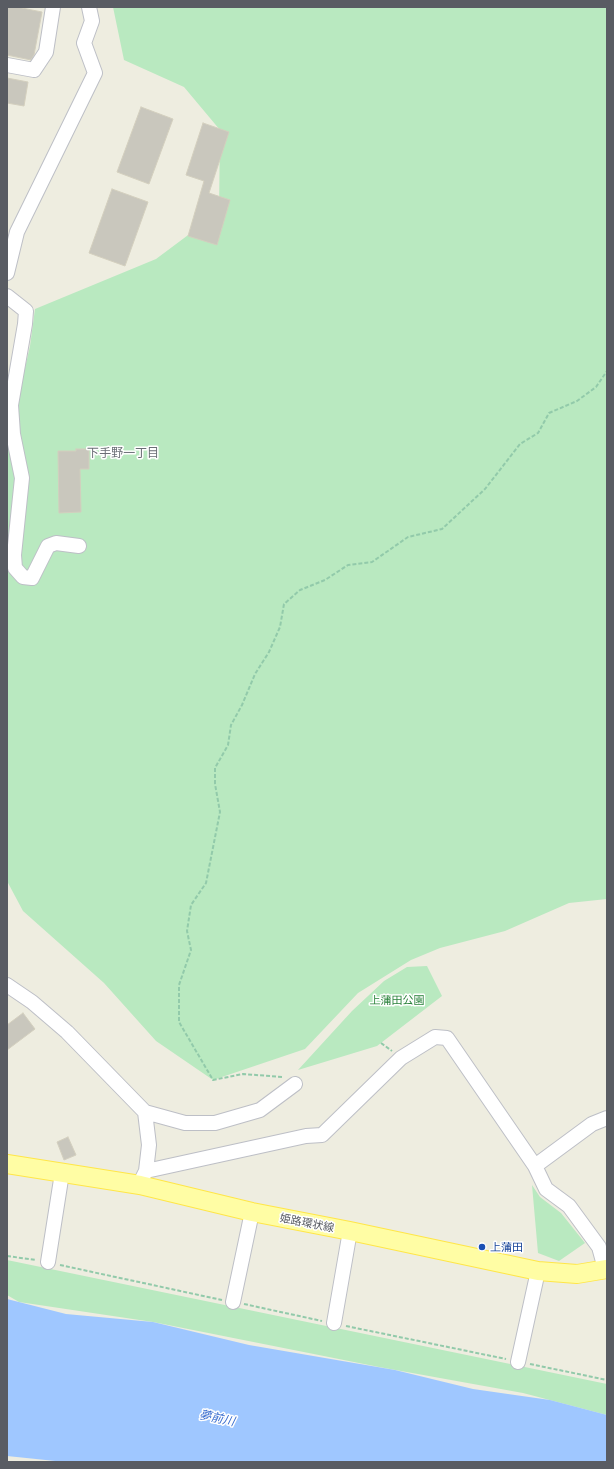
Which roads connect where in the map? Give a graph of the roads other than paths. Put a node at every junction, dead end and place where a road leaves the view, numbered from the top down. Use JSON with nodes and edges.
{"nodes":[{"id":1,"x":53,"y":7,"type":"edge"},
{"id":2,"x":89,"y":7,"type":"edge"},
{"id":3,"x":7,"y":65,"type":"edge"},
{"id":4,"x":7,"y":274,"type":"edge"},
{"id":5,"x":7,"y":296,"type":"edge"},
{"id":6,"x":79,"y":546,"type":"dead end"},
{"id":7,"x":7,"y":985,"type":"edge"},
{"id":8,"x":295,"y":1084,"type":"dead end"},
{"id":9,"x":145,"y":1112,"type":"junction"},
{"id":10,"x":607,"y":1118,"type":"edge"},
{"id":11,"x":7,"y":1164,"type":"edge"},
{"id":12,"x":535,"y":1166,"type":"junction"},
{"id":13,"x":62,"y":1173,"type":"junction"},
{"id":14,"x":143,"y":1178,"type":"junction"},
{"id":15,"x":252,"y":1212,"type":"junction"},
{"id":16,"x":350,"y":1231,"type":"junction"},
{"id":17,"x":48,"y":1262,"type":"road end"},
{"id":18,"x":606,"y":1269,"type":"edge"},
{"id":19,"x":538,"y":1271,"type":"junction"},
{"id":20,"x":233,"y":1302,"type":"road end"},
{"id":21,"x":334,"y":1323,"type":"road end"},
{"id":22,"x":518,"y":1362,"type":"road end"}],
"edges":[{"from":1,"to":3,"type":"street"},
{"from":2,"to":4,"type":"street"},
{"from":5,"to":6,"type":"street"},
{"from":7,"to":9,"type":"street"},
{"from":8,"to":9,"type":"street"},
{"from":9,"to":14,"type":"street"},
{"from":10,"to":12,"type":"street"},
{"from":11,"to":13,"type":"main road","name":"姫路環状線"},
{"from":12,"to":14,"type":"street"},
{"from":12,"to":18,"type":"street"},
{"from":13,"to":14,"type":"main road","name":"姫路環状線"},
{"from":13,"to":17,"type":"street"},
{"from":14,"to":15,"type":"main road","name":"姫路環状線"},
{"from":15,"to":16,"type":"main road","name":"姫路環状線"},
{"from":15,"to":20,"type":"street"},
{"from":16,"to":19,"type":"main road","name":"姫路環状線"},
{"from":16,"to":21,"type":"street"},
{"from":18,"to":19,"type":"main road","name":"姫路環状線"},
{"from":19,"to":22,"type":"street"}]}
